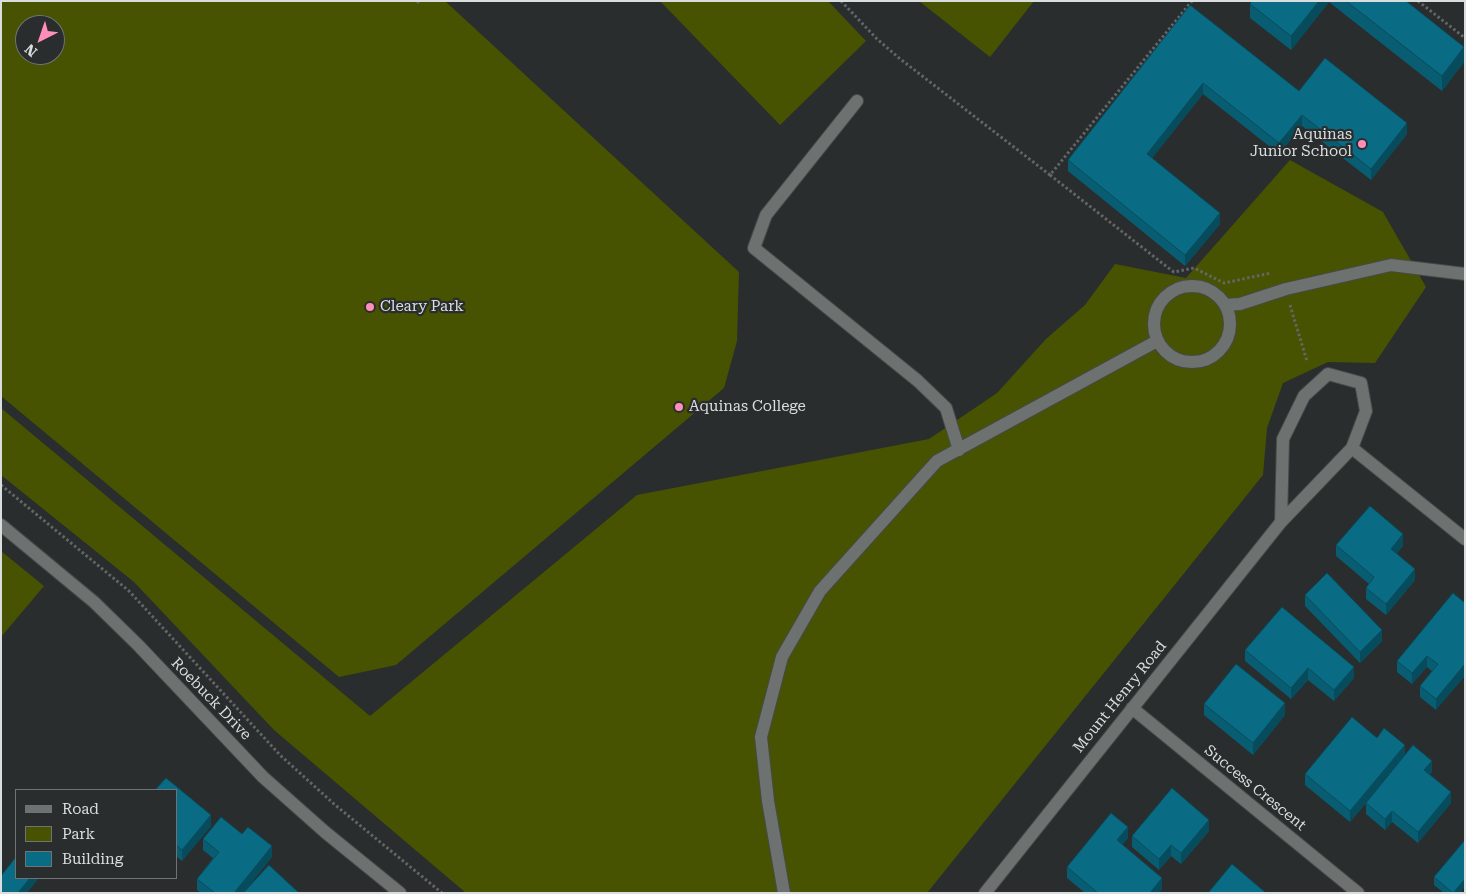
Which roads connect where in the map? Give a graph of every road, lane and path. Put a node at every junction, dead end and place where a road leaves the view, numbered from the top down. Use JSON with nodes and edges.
{"nodes":[{"id":1,"x":841,"y":1,"type":"edge"},
{"id":2,"x":1192,"y":1,"type":"edge"},
{"id":3,"x":1418,"y":1,"type":"edge"},
{"id":4,"x":1465,"y":38,"type":"edge"},
{"id":5,"x":857,"y":101,"type":"dead end"},
{"id":6,"x":1050,"y":174,"type":"junction"},
{"id":7,"x":1174,"y":272,"type":"dead end"},
{"id":8,"x":1465,"y":274,"type":"edge"},
{"id":9,"x":1225,"y":305,"type":"junction"},
{"id":10,"x":1157,"y":341,"type":"junction"},
{"id":11,"x":1352,"y":448,"type":"junction"},
{"id":12,"x":959,"y":450,"type":"junction"},
{"id":13,"x":1,"y":485,"type":"edge"},
{"id":14,"x":1281,"y":522,"type":"junction"},
{"id":15,"x":1,"y":525,"type":"edge"},
{"id":16,"x":1465,"y":539,"type":"edge"},
{"id":17,"x":1132,"y":708,"type":"junction"},
{"id":18,"x":400,"y":893,"type":"edge"},
{"id":19,"x":442,"y":893,"type":"edge"},
{"id":20,"x":784,"y":893,"type":"edge"},
{"id":21,"x":985,"y":893,"type":"edge"},
{"id":22,"x":1358,"y":893,"type":"edge"}],
"edges":[{"from":1,"to":6,"type":"path"},
{"from":2,"to":6,"type":"path"},
{"from":3,"to":4,"type":"path"},
{"from":5,"to":12,"type":"street"},
{"from":6,"to":7,"type":"path"},
{"from":8,"to":9,"type":"street"},
{"from":9,"to":10,"type":"street"},
{"from":9,"to":10,"type":"street"},
{"from":10,"to":12,"type":"street"},
{"from":11,"to":14,"type":"street","name":"Mount Henry Road"},
{"from":11,"to":14,"type":"street","name":"Mount Henry Road"},
{"from":11,"to":16,"type":"street"},
{"from":12,"to":20,"type":"street"},
{"from":13,"to":19,"type":"path"},
{"from":14,"to":17,"type":"street","name":"Mount Henry Road"},
{"from":15,"to":18,"type":"street","name":"Roebuck Drive"},
{"from":17,"to":21,"type":"street","name":"Mount Henry Road"},
{"from":17,"to":22,"type":"street","name":"Success Crescent"}]}
